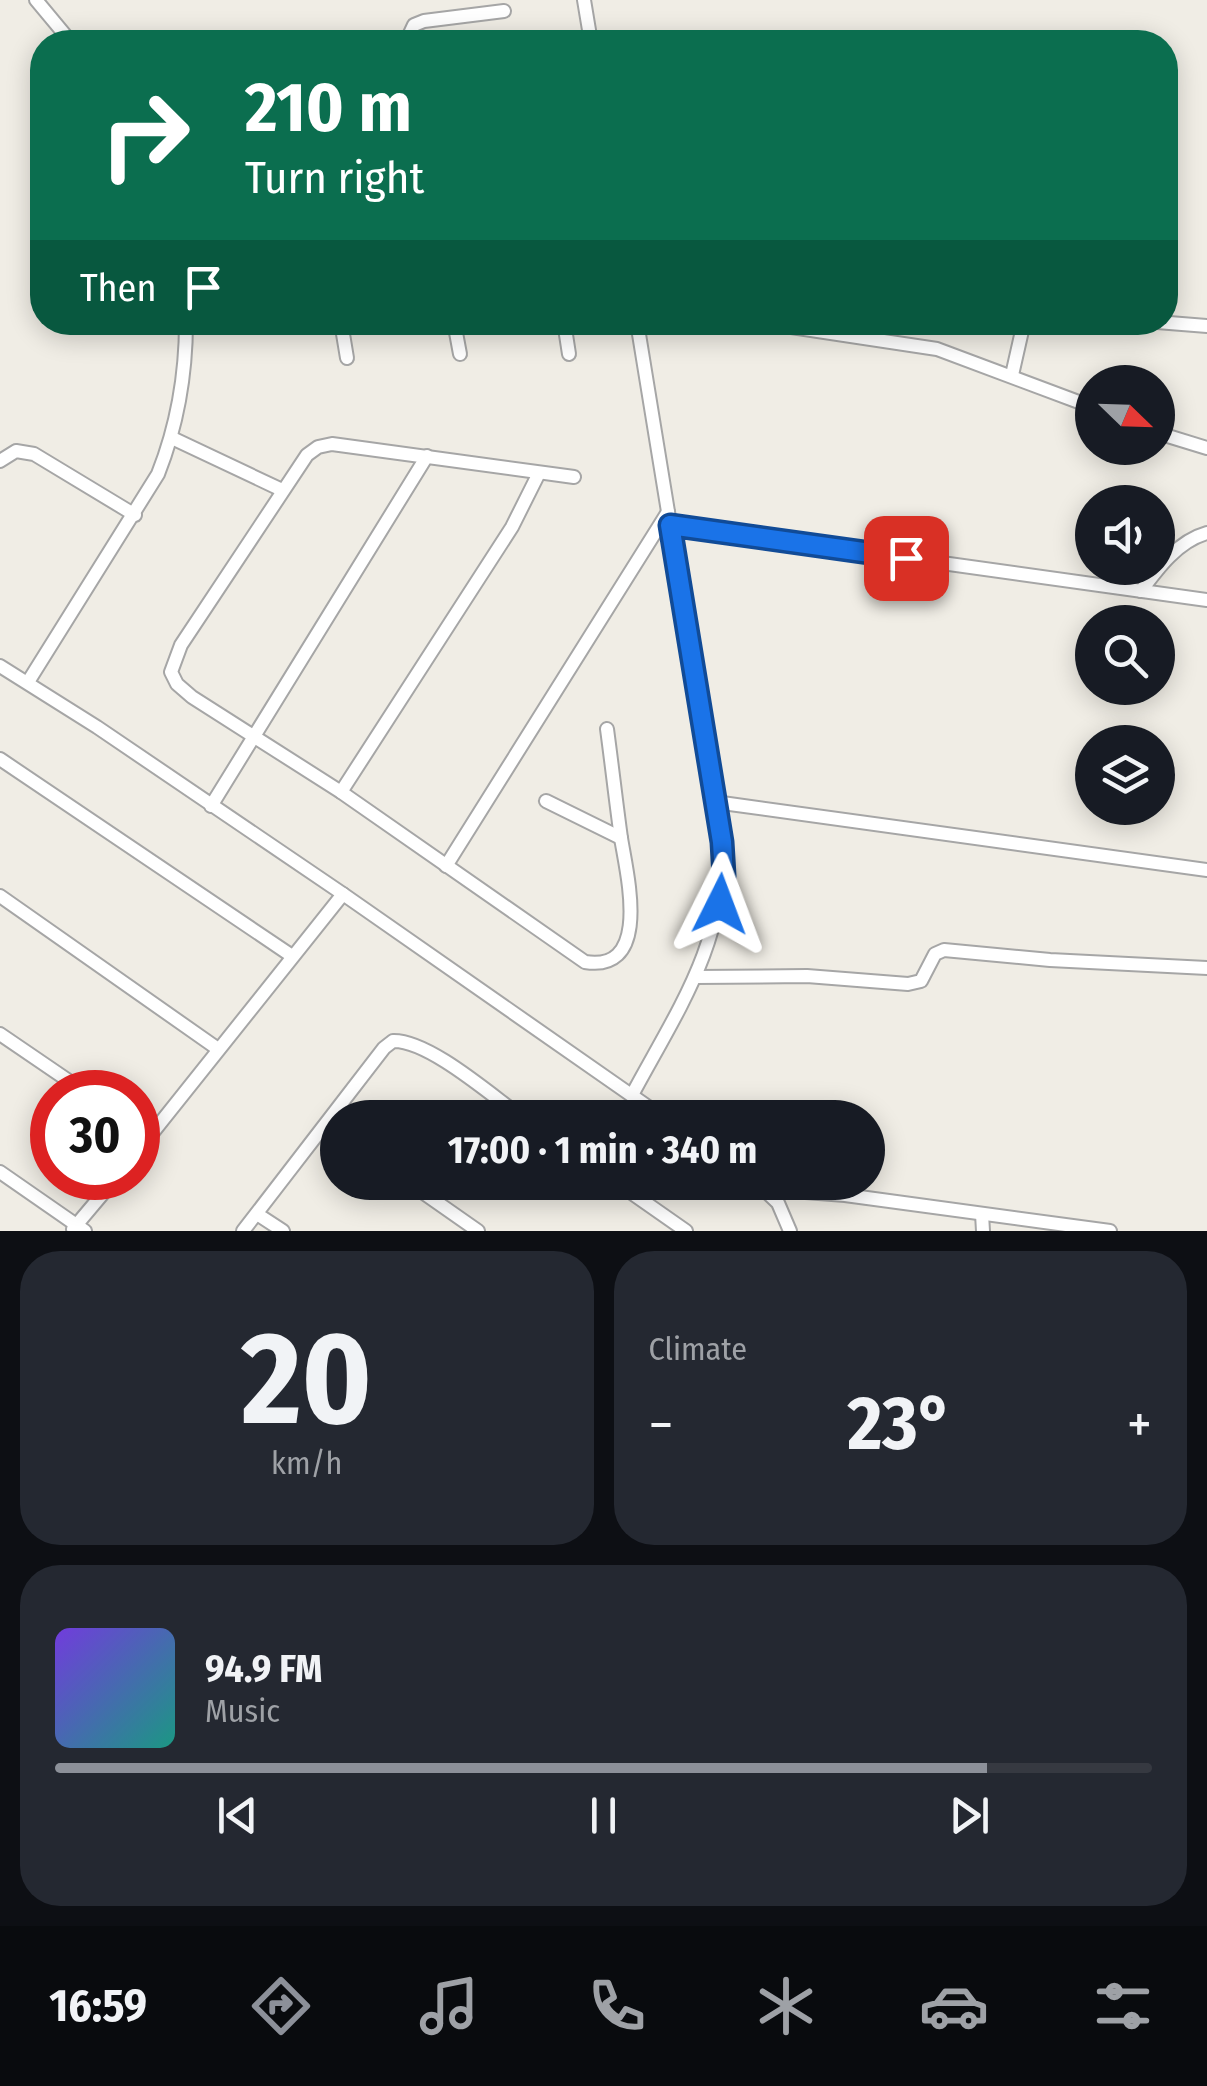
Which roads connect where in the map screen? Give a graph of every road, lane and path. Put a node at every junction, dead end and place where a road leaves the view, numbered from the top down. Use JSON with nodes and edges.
{"nodes":[{"id":1,"x":36,"y":0,"type":"edge"},
{"id":2,"x":584,"y":0,"type":"edge"},
{"id":3,"x":504,"y":11,"type":"dead end"},
{"id":4,"x":61,"y":30,"type":"edge"},
{"id":5,"x":412,"y":30,"type":"edge"},
{"id":6,"x":590,"y":30,"type":"edge"},
{"id":7,"x":1178,"y":324,"type":"edge"},
{"id":8,"x":1207,"y":326,"type":"edge"},
{"id":9,"x":186,"y":335,"type":"edge"},
{"id":10,"x":344,"y":335,"type":"edge"},
{"id":11,"x":456,"y":335,"type":"edge"},
{"id":12,"x":566,"y":335,"type":"edge"},
{"id":13,"x":639,"y":335,"type":"edge"},
{"id":14,"x":844,"y":335,"type":"edge"},
{"id":15,"x":1021,"y":335,"type":"edge"},
{"id":16,"x":460,"y":354,"type":"dead end"},
{"id":17,"x":569,"y":354,"type":"dead end"},
{"id":18,"x":347,"y":358,"type":"dead end"},
{"id":19,"x":1012,"y":375,"type":"junction"},
{"id":20,"x":1075,"y":399,"type":"edge"},
{"id":21,"x":172,"y":438,"type":"junction"},
{"id":22,"x":1175,"y":438,"type":"edge"},
{"id":23,"x":0,"y":443,"type":"edge"},
{"id":24,"x":1207,"y":448,"type":"edge"},
{"id":25,"x":16,"y":451,"type":"junction"},
{"id":26,"x":427,"y":456,"type":"junction"},
{"id":27,"x":0,"y":461,"type":"edge"},
{"id":28,"x":539,"y":474,"type":"junction"},
{"id":29,"x":574,"y":477,"type":"dead end"},
{"id":30,"x":282,"y":490,"type":"junction"},
{"id":31,"x":135,"y":515,"type":"junction"},
{"id":32,"x":669,"y":519,"type":"junction"},
{"id":33,"x":1207,"y":533,"type":"edge"},
{"id":34,"x":1141,"y":591,"type":"junction"},
{"id":35,"x":1207,"y":600,"type":"edge"},
{"id":36,"x":0,"y":666,"type":"edge"},
{"id":37,"x":28,"y":682,"type":"junction"},
{"id":38,"x":607,"y":730,"type":"dead end"},
{"id":39,"x":253,"y":734,"type":"junction"},
{"id":40,"x":0,"y":758,"type":"edge"},
{"id":41,"x":341,"y":792,"type":"junction"},
{"id":42,"x":546,"y":801,"type":"dead end"},
{"id":43,"x":715,"y":802,"type":"junction"},
{"id":44,"x":211,"y":806,"type":"junction"},
{"id":45,"x":621,"y":838,"type":"junction"},
{"id":46,"x":446,"y":866,"type":"junction"},
{"id":47,"x":1207,"y":870,"type":"edge"},
{"id":48,"x":342,"y":894,"type":"junction"},
{"id":49,"x":0,"y":896,"type":"edge"},
{"id":50,"x":292,"y":956,"type":"junction"},
{"id":51,"x":1207,"y":968,"type":"edge"},
{"id":52,"x":695,"y":978,"type":"junction"},
{"id":53,"x":0,"y":1034,"type":"edge"},
{"id":54,"x":218,"y":1049,"type":"junction"},
{"id":55,"x":52,"y":1070,"type":"edge"},
{"id":56,"x":632,"y":1095,"type":"junction"},
{"id":57,"x":351,"y":1100,"type":"edge"},
{"id":58,"x":497,"y":1100,"type":"edge"},
{"id":59,"x":639,"y":1100,"type":"edge"},
{"id":60,"x":160,"y":1114,"type":"edge"},
{"id":61,"x":320,"y":1144,"type":"edge"},
{"id":62,"x":0,"y":1172,"type":"edge"},
{"id":63,"x":99,"y":1200,"type":"edge"},
{"id":64,"x":434,"y":1200,"type":"edge"},
{"id":65,"x":642,"y":1200,"type":"edge"},
{"id":66,"x":772,"y":1200,"type":"edge"},
{"id":67,"x":881,"y":1200,"type":"edge"},
{"id":68,"x":258,"y":1214,"type":"junction"},
{"id":69,"x":982,"y":1214,"type":"junction"},
{"id":70,"x":77,"y":1229,"type":"edge"},
{"id":71,"x":243,"y":1231,"type":"edge"},
{"id":72,"x":283,"y":1231,"type":"edge"},
{"id":73,"x":478,"y":1231,"type":"edge"},
{"id":74,"x":686,"y":1231,"type":"edge"},
{"id":75,"x":790,"y":1231,"type":"edge"},
{"id":76,"x":983,"y":1231,"type":"edge"},
{"id":77,"x":1110,"y":1231,"type":"edge"}],
"edges":[{"from":1,"to":4,"type":"street"},
{"from":2,"to":6,"type":"street"},
{"from":3,"to":5,"type":"street"},
{"from":7,"to":8,"type":"street"},
{"from":9,"to":21,"type":"street"},
{"from":10,"to":18,"type":"street"},
{"from":11,"to":16,"type":"street"},
{"from":12,"to":17,"type":"street"},
{"from":13,"to":32,"type":"street"},
{"from":14,"to":19,"type":"street"},
{"from":15,"to":19,"type":"street"},
{"from":19,"to":20,"type":"street"},
{"from":21,"to":30,"type":"street"},
{"from":21,"to":31,"type":"street"},
{"from":22,"to":24,"type":"street"},
{"from":23,"to":25,"type":"street"},
{"from":25,"to":27,"type":"street"},
{"from":25,"to":31,"type":"street"},
{"from":26,"to":28,"type":"street"},
{"from":26,"to":30,"type":"street"},
{"from":26,"to":39,"type":"street"},
{"from":28,"to":29,"type":"street"},
{"from":28,"to":41,"type":"street"},
{"from":30,"to":39,"type":"street"},
{"from":31,"to":37,"type":"street"},
{"from":32,"to":34,"type":"street"},
{"from":32,"to":43,"type":"street"},
{"from":32,"to":46,"type":"street"},
{"from":33,"to":34,"type":"street"},
{"from":34,"to":35,"type":"street"},
{"from":36,"to":37,"type":"street"},
{"from":37,"to":44,"type":"street"},
{"from":38,"to":45,"type":"street"},
{"from":39,"to":41,"type":"street"},
{"from":39,"to":44,"type":"street"},
{"from":40,"to":50,"type":"street"},
{"from":41,"to":46,"type":"street"},
{"from":42,"to":45,"type":"street"},
{"from":43,"to":47,"type":"street"},
{"from":43,"to":52,"type":"street"},
{"from":44,"to":48,"type":"street"},
{"from":45,"to":46,"type":"street"},
{"from":48,"to":50,"type":"street"},
{"from":48,"to":56,"type":"street"},
{"from":49,"to":54,"type":"street"},
{"from":50,"to":54,"type":"street"},
{"from":51,"to":52,"type":"street"},
{"from":52,"to":56,"type":"street"},
{"from":53,"to":55,"type":"street"},
{"from":54,"to":60,"type":"street"},
{"from":56,"to":59,"type":"street"},
{"from":57,"to":58,"type":"street"},
{"from":61,"to":68,"type":"street"},
{"from":62,"to":70,"type":"street"},
{"from":63,"to":70,"type":"street"},
{"from":64,"to":73,"type":"street"},
{"from":65,"to":74,"type":"street"},
{"from":66,"to":75,"type":"street"},
{"from":67,"to":69,"type":"street"},
{"from":68,"to":71,"type":"street"},
{"from":68,"to":72,"type":"street"},
{"from":69,"to":76,"type":"street"},
{"from":69,"to":77,"type":"street"}]}
